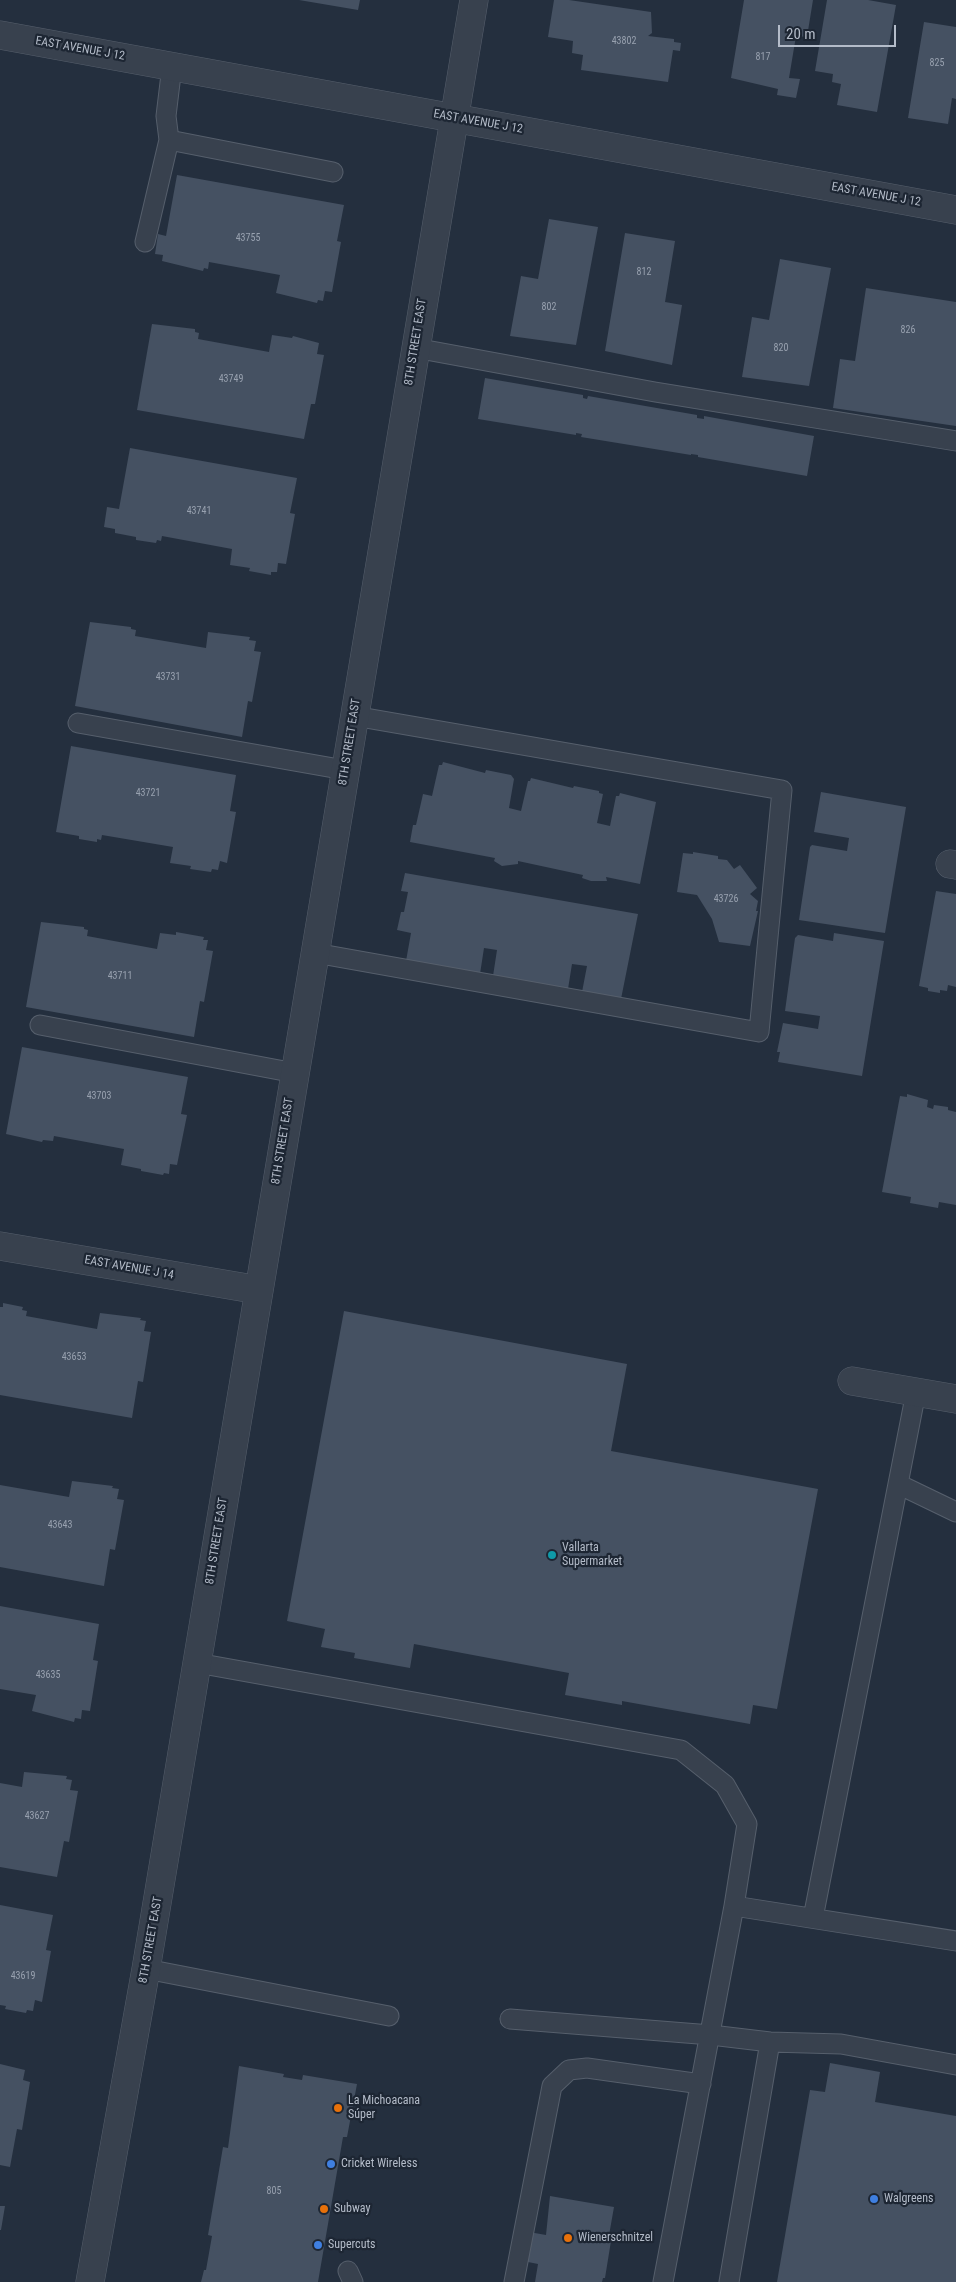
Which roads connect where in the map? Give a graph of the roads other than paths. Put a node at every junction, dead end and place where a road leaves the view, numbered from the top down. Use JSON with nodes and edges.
{"nodes":[{"id":1,"x":474,"y":0,"type":"edge"},
{"id":2,"x":0,"y":35,"type":"edge"},
{"id":3,"x":172,"y":66,"type":"junction"},
{"id":4,"x":454,"y":118,"type":"junction"},
{"id":5,"x":169,"y":140,"type":"junction"},
{"id":6,"x":333,"y":172,"type":"dead end"},
{"id":7,"x":956,"y":210,"type":"edge"},
{"id":8,"x":145,"y":242,"type":"dead end"},
{"id":9,"x":415,"y":348,"type":"junction"},
{"id":10,"x":956,"y":440,"type":"edge"},
{"id":11,"x":354,"y":716,"type":"junction"},
{"id":12,"x":78,"y":723,"type":"dead end"},
{"id":13,"x":345,"y":770,"type":"junction"},
{"id":14,"x":315,"y":953,"type":"junction"},
{"id":15,"x":40,"y":1025,"type":"dead end"},
{"id":16,"x":295,"y":1073,"type":"junction"},
{"id":17,"x":0,"y":1246,"type":"edge"},
{"id":18,"x":258,"y":1290,"type":"junction"},
{"id":19,"x":852,"y":1381,"type":"dead end"},
{"id":20,"x":916,"y":1392,"type":"junction"},
{"id":21,"x":956,"y":1399,"type":"edge"},
{"id":22,"x":898,"y":1484,"type":"junction"},
{"id":23,"x":956,"y":1512,"type":"edge"},
{"id":24,"x":197,"y":1663,"type":"junction"},
{"id":25,"x":734,"y":1906,"type":"junction"},
{"id":26,"x":813,"y":1918,"type":"junction"},
{"id":27,"x":956,"y":1942,"type":"edge"},
{"id":28,"x":146,"y":1969,"type":"junction"},
{"id":29,"x":389,"y":2016,"type":"dead end"},
{"id":30,"x":510,"y":2019,"type":"dead end"},
{"id":31,"x":711,"y":2035,"type":"junction"},
{"id":32,"x":770,"y":2042,"type":"junction"},
{"id":33,"x":956,"y":2065,"type":"edge"},
{"id":34,"x":701,"y":2084,"type":"junction"},
{"id":35,"x":90,"y":2282,"type":"edge"},
{"id":36,"x":514,"y":2282,"type":"edge"},
{"id":37,"x":663,"y":2282,"type":"edge"},
{"id":38,"x":730,"y":2282,"type":"edge"}],
"edges":[{"from":1,"to":4,"type":"street","name":"8TH STREET EAST"},
{"from":2,"to":3,"type":"street","name":"EAST AVENUE J 12"},
{"from":3,"to":4,"type":"street","name":"EAST AVENUE J 12"},
{"from":3,"to":5,"type":"lane"},
{"from":4,"to":7,"type":"street","name":"EAST AVENUE J 12"},
{"from":4,"to":9,"type":"street","name":"8TH STREET EAST"},
{"from":5,"to":6,"type":"lane"},
{"from":5,"to":8,"type":"lane"},
{"from":9,"to":10,"type":"lane"},
{"from":9,"to":11,"type":"street","name":"8TH STREET EAST"},
{"from":11,"to":13,"type":"street","name":"8TH STREET EAST"},
{"from":11,"to":14,"type":"lane"},
{"from":12,"to":13,"type":"lane"},
{"from":13,"to":14,"type":"street","name":"8TH STREET EAST"},
{"from":14,"to":16,"type":"street","name":"8TH STREET EAST"},
{"from":15,"to":16,"type":"lane"},
{"from":16,"to":18,"type":"street","name":"8TH STREET EAST"},
{"from":17,"to":18,"type":"street","name":"EAST AVENUE J 14"},
{"from":18,"to":24,"type":"street","name":"8TH STREET EAST"},
{"from":19,"to":20,"type":"street"},
{"from":20,"to":21,"type":"street"},
{"from":20,"to":22,"type":"lane"},
{"from":22,"to":23,"type":"lane"},
{"from":22,"to":26,"type":"lane"},
{"from":24,"to":25,"type":"lane"},
{"from":24,"to":28,"type":"street","name":"8TH STREET EAST"},
{"from":25,"to":26,"type":"lane"},
{"from":25,"to":31,"type":"lane"},
{"from":26,"to":27,"type":"lane"},
{"from":28,"to":29,"type":"lane"},
{"from":28,"to":35,"type":"street","name":"8TH STREET EAST"},
{"from":30,"to":31,"type":"lane"},
{"from":31,"to":32,"type":"lane"},
{"from":31,"to":34,"type":"lane"},
{"from":32,"to":33,"type":"lane"},
{"from":32,"to":38,"type":"lane"},
{"from":34,"to":36,"type":"lane"},
{"from":34,"to":37,"type":"lane"}]}
